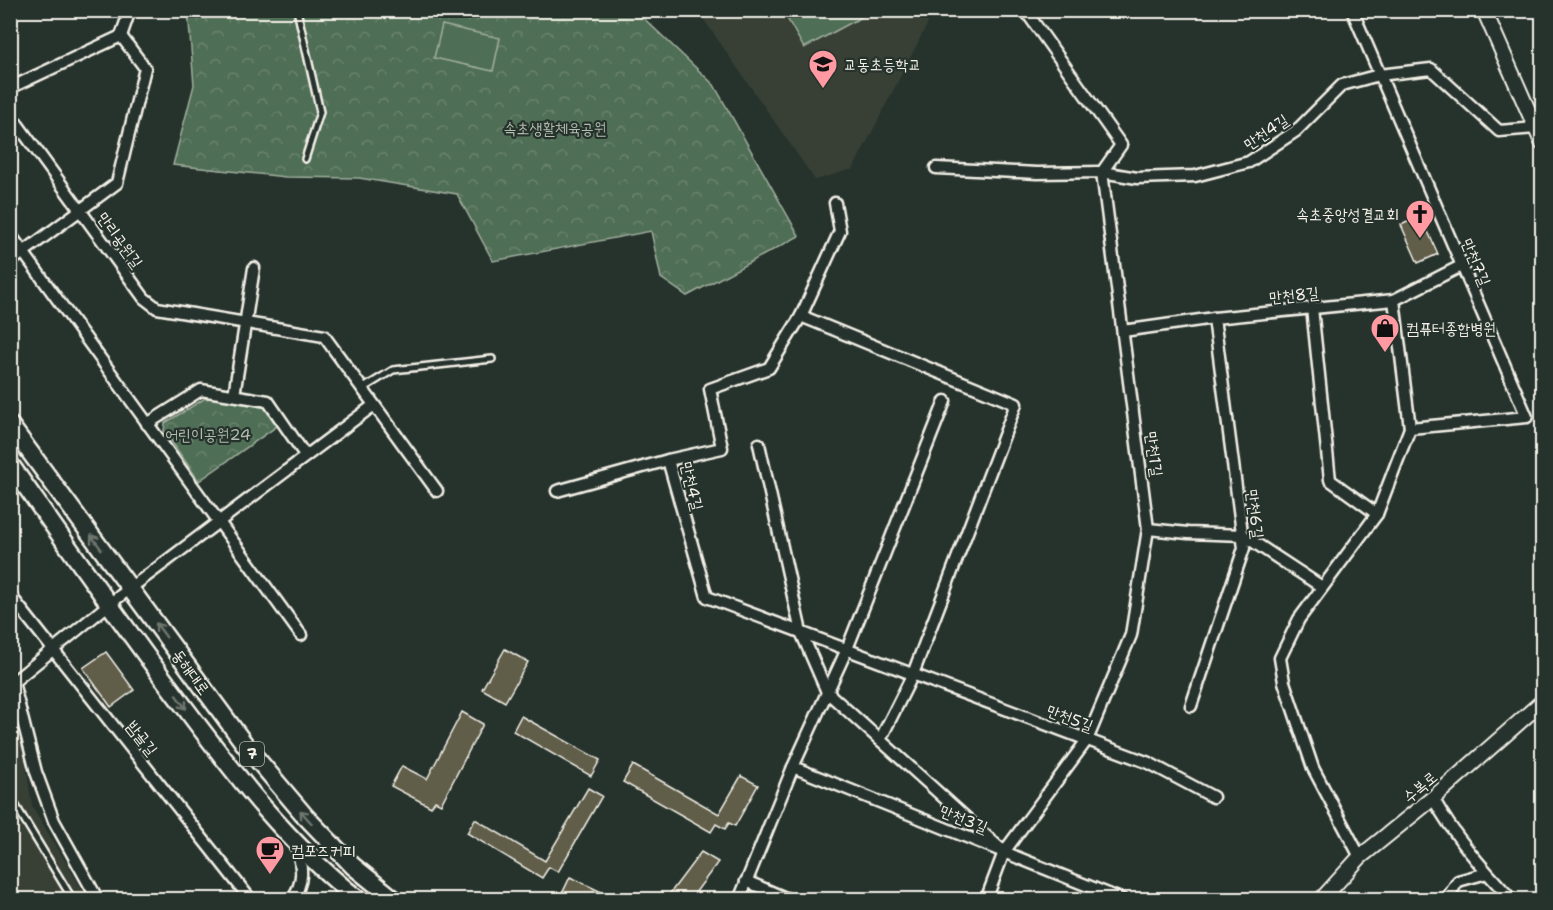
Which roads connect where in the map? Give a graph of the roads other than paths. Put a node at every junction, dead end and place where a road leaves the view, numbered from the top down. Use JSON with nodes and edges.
{"nodes":[{"id":1,"x":130,"y":10,"type":"edge"},
{"id":2,"x":297,"y":10,"type":"edge"},
{"id":3,"x":1025,"y":10,"type":"edge"},
{"id":4,"x":1352,"y":10,"type":"edge"},
{"id":5,"x":1484,"y":10,"type":"edge"},
{"id":6,"x":122,"y":36,"type":"junction"},
{"id":7,"x":1379,"y":75,"type":"junction"},
{"id":8,"x":10,"y":88,"type":"edge"},
{"id":9,"x":10,"y":114,"type":"edge"},
{"id":10,"x":1539,"y":126,"type":"edge"},
{"id":11,"x":1542,"y":142,"type":"edge"},
{"id":12,"x":305,"y":159,"type":"dead end"},
{"id":13,"x":936,"y":168,"type":"dead end"},
{"id":14,"x":1102,"y":172,"type":"junction"},
{"id":15,"x":836,"y":203,"type":"dead end"},
{"id":16,"x":80,"y":210,"type":"junction"},
{"id":17,"x":10,"y":234,"type":"edge"},
{"id":18,"x":23,"y":252,"type":"junction"},
{"id":19,"x":10,"y":262,"type":"edge"},
{"id":20,"x":1461,"y":266,"type":"junction"},
{"id":21,"x":254,"y":268,"type":"dead end"},
{"id":22,"x":1394,"y":300,"type":"junction"},
{"id":23,"x":1312,"y":308,"type":"junction"},
{"id":24,"x":801,"y":316,"type":"junction"},
{"id":25,"x":1214,"y":318,"type":"junction"},
{"id":26,"x":245,"y":323,"type":"junction"},
{"id":27,"x":1123,"y":331,"type":"junction"},
{"id":28,"x":492,"y":359,"type":"dead end"},
{"id":29,"x":362,"y":389,"type":"junction"},
{"id":30,"x":234,"y":395,"type":"junction"},
{"id":31,"x":945,"y":401,"type":"dead end"},
{"id":32,"x":374,"y":405,"type":"junction"},
{"id":33,"x":147,"y":424,"type":"junction"},
{"id":34,"x":12,"y":425,"type":"edge"},
{"id":35,"x":1410,"y":428,"type":"junction"},
{"id":36,"x":759,"y":444,"type":"dead end"},
{"id":37,"x":305,"y":454,"type":"junction"},
{"id":38,"x":668,"y":460,"type":"junction"},
{"id":39,"x":10,"y":464,"type":"edge"},
{"id":40,"x":437,"y":491,"type":"dead end"},
{"id":41,"x":557,"y":491,"type":"dead end"},
{"id":42,"x":1377,"y":514,"type":"junction"},
{"id":43,"x":218,"y":522,"type":"junction"},
{"id":44,"x":1148,"y":529,"type":"junction"},
{"id":45,"x":1243,"y":535,"type":"junction"},
{"id":46,"x":1322,"y":587,"type":"junction"},
{"id":47,"x":130,"y":589,"type":"junction"},
{"id":48,"x":10,"y":595,"type":"edge"},
{"id":49,"x":108,"y":605,"type":"junction"},
{"id":50,"x":801,"y":632,"type":"junction"},
{"id":51,"x":301,"y":634,"type":"dead end"},
{"id":52,"x":52,"y":648,"type":"junction"},
{"id":53,"x":847,"y":649,"type":"junction"},
{"id":54,"x":913,"y":674,"type":"junction"},
{"id":55,"x":826,"y":692,"type":"junction"},
{"id":56,"x":1542,"y":702,"type":"edge"},
{"id":57,"x":1191,"y":706,"type":"dead end"},
{"id":58,"x":880,"y":740,"type":"junction"},
{"id":59,"x":1087,"y":740,"type":"junction"},
{"id":60,"x":793,"y":767,"type":"junction"},
{"id":61,"x":10,"y":796,"type":"edge"},
{"id":62,"x":1214,"y":796,"type":"dead end"},
{"id":63,"x":1433,"y":798,"type":"junction"},
{"id":64,"x":296,"y":844,"type":"junction"},
{"id":65,"x":1004,"y":852,"type":"junction"},
{"id":66,"x":1360,"y":857,"type":"junction"},
{"id":67,"x":1487,"y":873,"type":"junction"},
{"id":68,"x":746,"y":881,"type":"junction"},
{"id":69,"x":73,"y":900,"type":"edge"},
{"id":70,"x":98,"y":900,"type":"edge"},
{"id":71,"x":251,"y":900,"type":"edge"},
{"id":72,"x":291,"y":900,"type":"edge"},
{"id":73,"x":359,"y":900,"type":"edge"},
{"id":74,"x":395,"y":900,"type":"edge"},
{"id":75,"x":739,"y":900,"type":"edge"},
{"id":76,"x":790,"y":900,"type":"edge"},
{"id":77,"x":986,"y":900,"type":"edge"},
{"id":78,"x":1124,"y":900,"type":"edge"},
{"id":79,"x":1321,"y":900,"type":"edge"},
{"id":80,"x":1446,"y":900,"type":"edge"},
{"id":81,"x":1512,"y":900,"type":"edge"}],
"edges":[{"from":1,"to":6,"type":"street"},
{"from":2,"to":12,"type":"lane"},
{"from":3,"to":14,"type":"street"},
{"from":4,"to":7,"type":"street","name":"만천7길"},
{"from":5,"to":10,"type":"street"},
{"from":6,"to":8,"type":"street"},
{"from":6,"to":16,"type":"street"},
{"from":7,"to":10,"type":"street","name":"만천4길"},
{"from":7,"to":14,"type":"street","name":"만천4길"},
{"from":7,"to":20,"type":"street","name":"만천7길"},
{"from":9,"to":16,"type":"street","name":"만리공원길"},
{"from":10,"to":11,"type":"street"},
{"from":13,"to":14,"type":"street","name":"만천4길"},
{"from":14,"to":27,"type":"street","name":"만천1길"},
{"from":15,"to":24,"type":"street","name":"만천4길"},
{"from":16,"to":18,"type":"street"},
{"from":16,"to":26,"type":"street","name":"만리공원길"},
{"from":17,"to":18,"type":"street"},
{"from":18,"to":19,"type":"street"},
{"from":18,"to":33,"type":"street"},
{"from":20,"to":22,"type":"street","name":"만천8길"},
{"from":20,"to":35,"type":"street","name":"만천7길"},
{"from":21,"to":26,"type":"street"},
{"from":22,"to":23,"type":"street","name":"만천8길"},
{"from":22,"to":35,"type":"street"},
{"from":23,"to":25,"type":"street","name":"만천8길"},
{"from":23,"to":42,"type":"street"},
{"from":24,"to":38,"type":"street","name":"만천4길"},
{"from":24,"to":54,"type":"street"},
{"from":25,"to":27,"type":"street","name":"만천8길"},
{"from":25,"to":45,"type":"street","name":"만천6길"},
{"from":26,"to":29,"type":"street","name":"만리공원길"},
{"from":26,"to":30,"type":"street"},
{"from":27,"to":44,"type":"street","name":"만천1길"},
{"from":28,"to":29,"type":"lane"},
{"from":29,"to":32,"type":"street","name":"만리공원길"},
{"from":30,"to":33,"type":"street"},
{"from":30,"to":37,"type":"street"},
{"from":31,"to":53,"type":"street"},
{"from":32,"to":37,"type":"street"},
{"from":32,"to":40,"type":"street","name":"만리공원길"},
{"from":33,"to":43,"type":"street"},
{"from":47,"to":34,"type":"main road","name":"동해대로","number":"7","one_way":true},
{"from":35,"to":42,"type":"street"},
{"from":36,"to":50,"type":"street"},
{"from":37,"to":43,"type":"street"},
{"from":38,"to":41,"type":"street"},
{"from":38,"to":50,"type":"street","name":"만천4길"},
{"from":39,"to":49,"type":"main road","name":"동해대로","number":"7"},
{"from":42,"to":46,"type":"street"},
{"from":43,"to":47,"type":"street"},
{"from":43,"to":51,"type":"street"},
{"from":44,"to":45,"type":"street"},
{"from":44,"to":59,"type":"street","name":"만천1길"},
{"from":45,"to":46,"type":"street"},
{"from":45,"to":57,"type":"street","name":"만천6길"},
{"from":46,"to":66,"type":"street"},
{"from":47,"to":49,"type":"street"},
{"from":74,"to":47,"type":"main road","name":"동해대로","number":"7","one_way":true},
{"from":48,"to":52,"type":"street","name":"밤골길"},
{"from":49,"to":52,"type":"street"},
{"from":49,"to":64,"type":"main road","name":"동해대로","number":"7","one_way":true},
{"from":50,"to":53,"type":"street","name":"만천5길"},
{"from":50,"to":55,"type":"street"},
{"from":52,"to":70,"type":"street"},
{"from":52,"to":71,"type":"street","name":"밤골길"},
{"from":53,"to":54,"type":"street","name":"만천5길"},
{"from":53,"to":55,"type":"street"},
{"from":54,"to":58,"type":"street"},
{"from":54,"to":59,"type":"street","name":"만천5길"},
{"from":55,"to":58,"type":"street"},
{"from":55,"to":60,"type":"street"},
{"from":56,"to":63,"type":"street","name":"수복로"},
{"from":58,"to":65,"type":"street"},
{"from":59,"to":62,"type":"street","name":"만천5길"},
{"from":59,"to":65,"type":"street","name":"만천1길"},
{"from":60,"to":65,"type":"street","name":"만천3길"},
{"from":60,"to":68,"type":"street"},
{"from":61,"to":69,"type":"lane"},
{"from":63,"to":66,"type":"street","name":"수복로"},
{"from":63,"to":67,"type":"street"},
{"from":64,"to":72,"type":"street"},
{"from":64,"to":73,"type":"main road","name":"동해대로","number":"7"},
{"from":65,"to":77,"type":"street","name":"만천1길"},
{"from":65,"to":78,"type":"street","name":"만천3길"},
{"from":66,"to":79,"type":"street","name":"수복로"},
{"from":67,"to":80,"type":"street"},
{"from":67,"to":81,"type":"street"},
{"from":68,"to":75,"type":"street"},
{"from":68,"to":76,"type":"street"}]}
